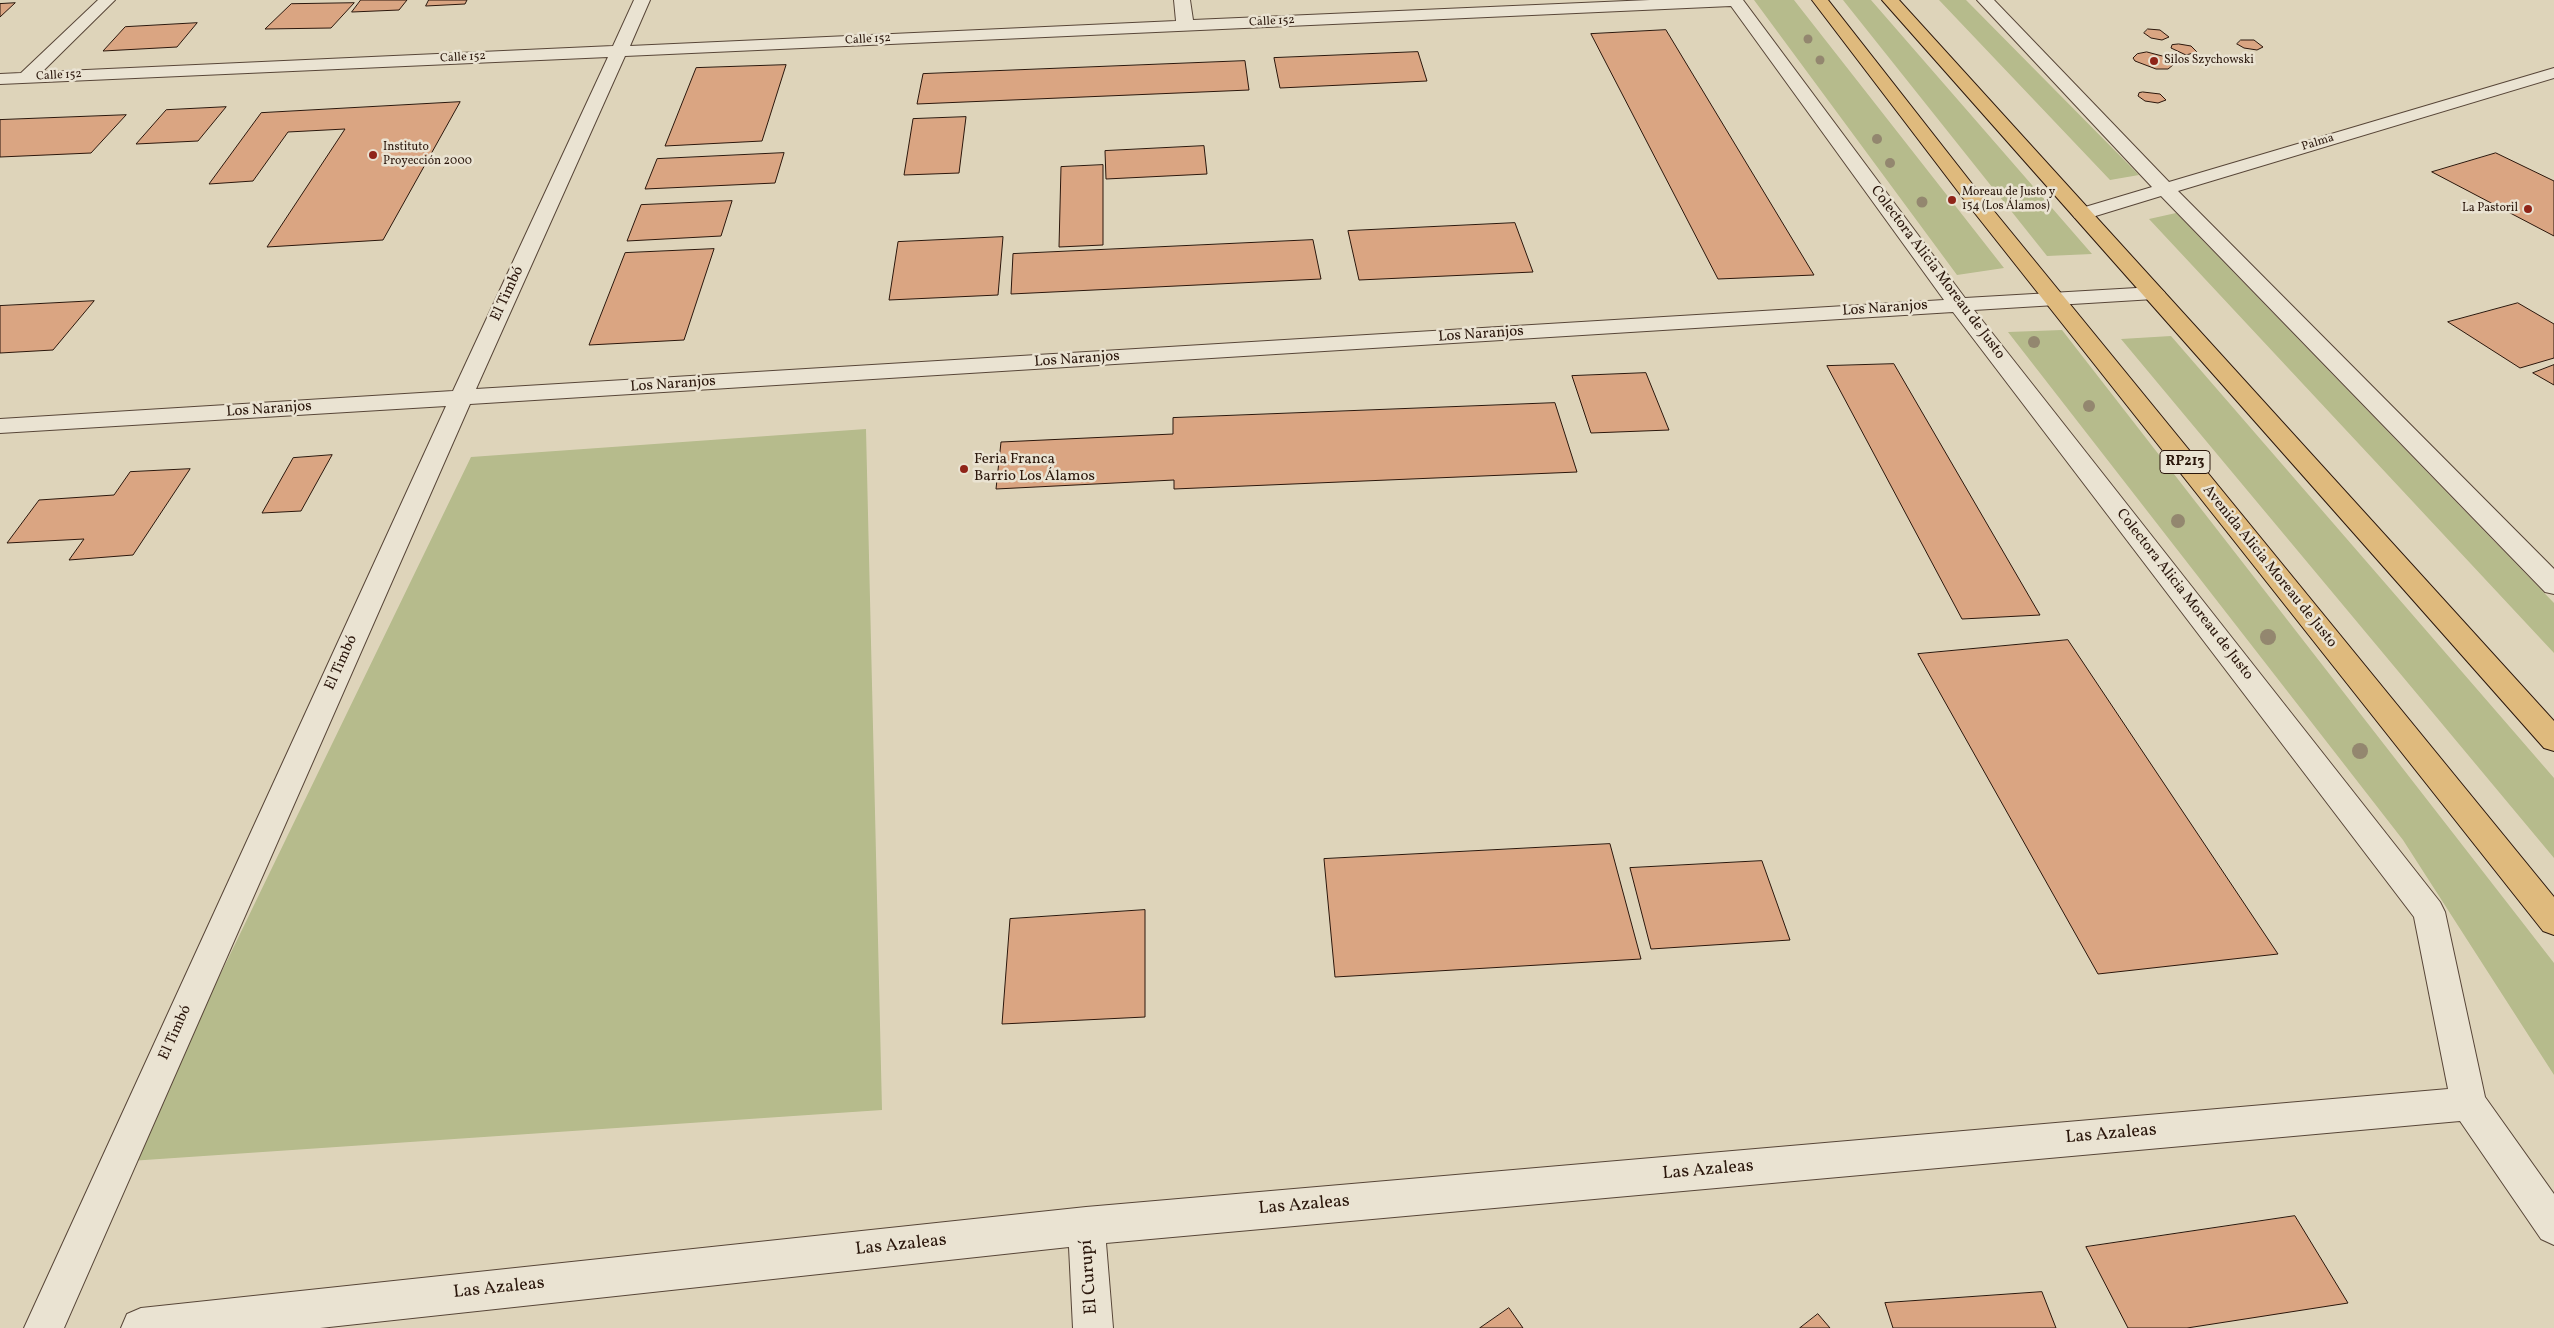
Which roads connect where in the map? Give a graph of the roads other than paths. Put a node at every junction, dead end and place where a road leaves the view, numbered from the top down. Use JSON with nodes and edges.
{"nodes":[{"id":1,"x":107,"y":0,"type":"edge"},
{"id":2,"x":642,"y":0,"type":"edge"},
{"id":3,"x":1182,"y":0,"type":"edge"},
{"id":4,"x":1735,"y":0,"type":"edge"},
{"id":5,"x":1820,"y":0,"type":"edge"},
{"id":6,"x":1890,"y":0,"type":"edge"},
{"id":7,"x":1985,"y":0,"type":"edge"},
{"id":8,"x":1185,"y":26,"type":"junction"},
{"id":9,"x":619,"y":51,"type":"junction"},
{"id":10,"x":2554,"y":73,"type":"edge"},
{"id":11,"x":26,"y":78,"type":"junction"},
{"id":12,"x":0,"y":79,"type":"edge"},
{"id":13,"x":2165,"y":189,"type":"junction"},
{"id":14,"x":2082,"y":214,"type":"junction"},
{"id":15,"x":2154,"y":293,"type":"junction"},
{"id":16,"x":2054,"y":299,"type":"junction"},
{"id":17,"x":1960,"y":305,"type":"junction"},
{"id":18,"x":461,"y":398,"type":"junction"},
{"id":19,"x":0,"y":426,"type":"edge"},
{"id":20,"x":2554,"y":585,"type":"edge"},
{"id":21,"x":2554,"y":740,"type":"edge"},
{"id":22,"x":2554,"y":921,"type":"edge"},
{"id":23,"x":2469,"y":1104,"type":"junction"},
{"id":24,"x":1086,"y":1226,"type":"junction"},
{"id":25,"x":2554,"y":1226,"type":"edge"},
{"id":26,"x":44,"y":1328,"type":"edge"},
{"id":27,"x":141,"y":1328,"type":"edge"},
{"id":28,"x":1093,"y":1328,"type":"edge"}],
"edges":[{"from":1,"to":11,"type":"street"},
{"from":2,"to":9,"type":"street","name":"El Timbó"},
{"from":3,"to":8,"type":"street"},
{"from":4,"to":8,"type":"street","name":"Calle 152"},
{"from":4,"to":17,"type":"street","name":"Colectora Alicia Moreau de Justo"},
{"from":5,"to":16,"type":"main road","name":"Avenida Alicia Moreau de Justo","number":"RP213"},
{"from":6,"to":14,"type":"main road"},
{"from":7,"to":13,"type":"street"},
{"from":8,"to":9,"type":"street","name":"Calle 152"},
{"from":9,"to":11,"type":"street","name":"Calle 152"},
{"from":9,"to":18,"type":"street","name":"El Timbó"},
{"from":10,"to":13,"type":"street","name":"Palma"},
{"from":11,"to":12,"type":"street","name":"Calle 152"},
{"from":13,"to":14,"type":"street","name":"Palma"},
{"from":13,"to":20,"type":"street"},
{"from":14,"to":15,"type":"main road"},
{"from":15,"to":16,"type":"street","name":"Los Naranjos"},
{"from":15,"to":21,"type":"main road"},
{"from":16,"to":17,"type":"street","name":"Los Naranjos"},
{"from":16,"to":22,"type":"main road","name":"Avenida Alicia Moreau de Justo","number":"RP213"},
{"from":17,"to":18,"type":"street","name":"Los Naranjos"},
{"from":17,"to":23,"type":"street","name":"Colectora Alicia Moreau de Justo"},
{"from":18,"to":19,"type":"street","name":"Los Naranjos"},
{"from":18,"to":26,"type":"street","name":"El Timbó"},
{"from":23,"to":24,"type":"street","name":"Las Azaleas"},
{"from":23,"to":25,"type":"street","name":"Colectora Alicia Moreau de Justo"},
{"from":24,"to":27,"type":"street","name":"Las Azaleas"},
{"from":24,"to":28,"type":"street","name":"El Curupí"}]}
